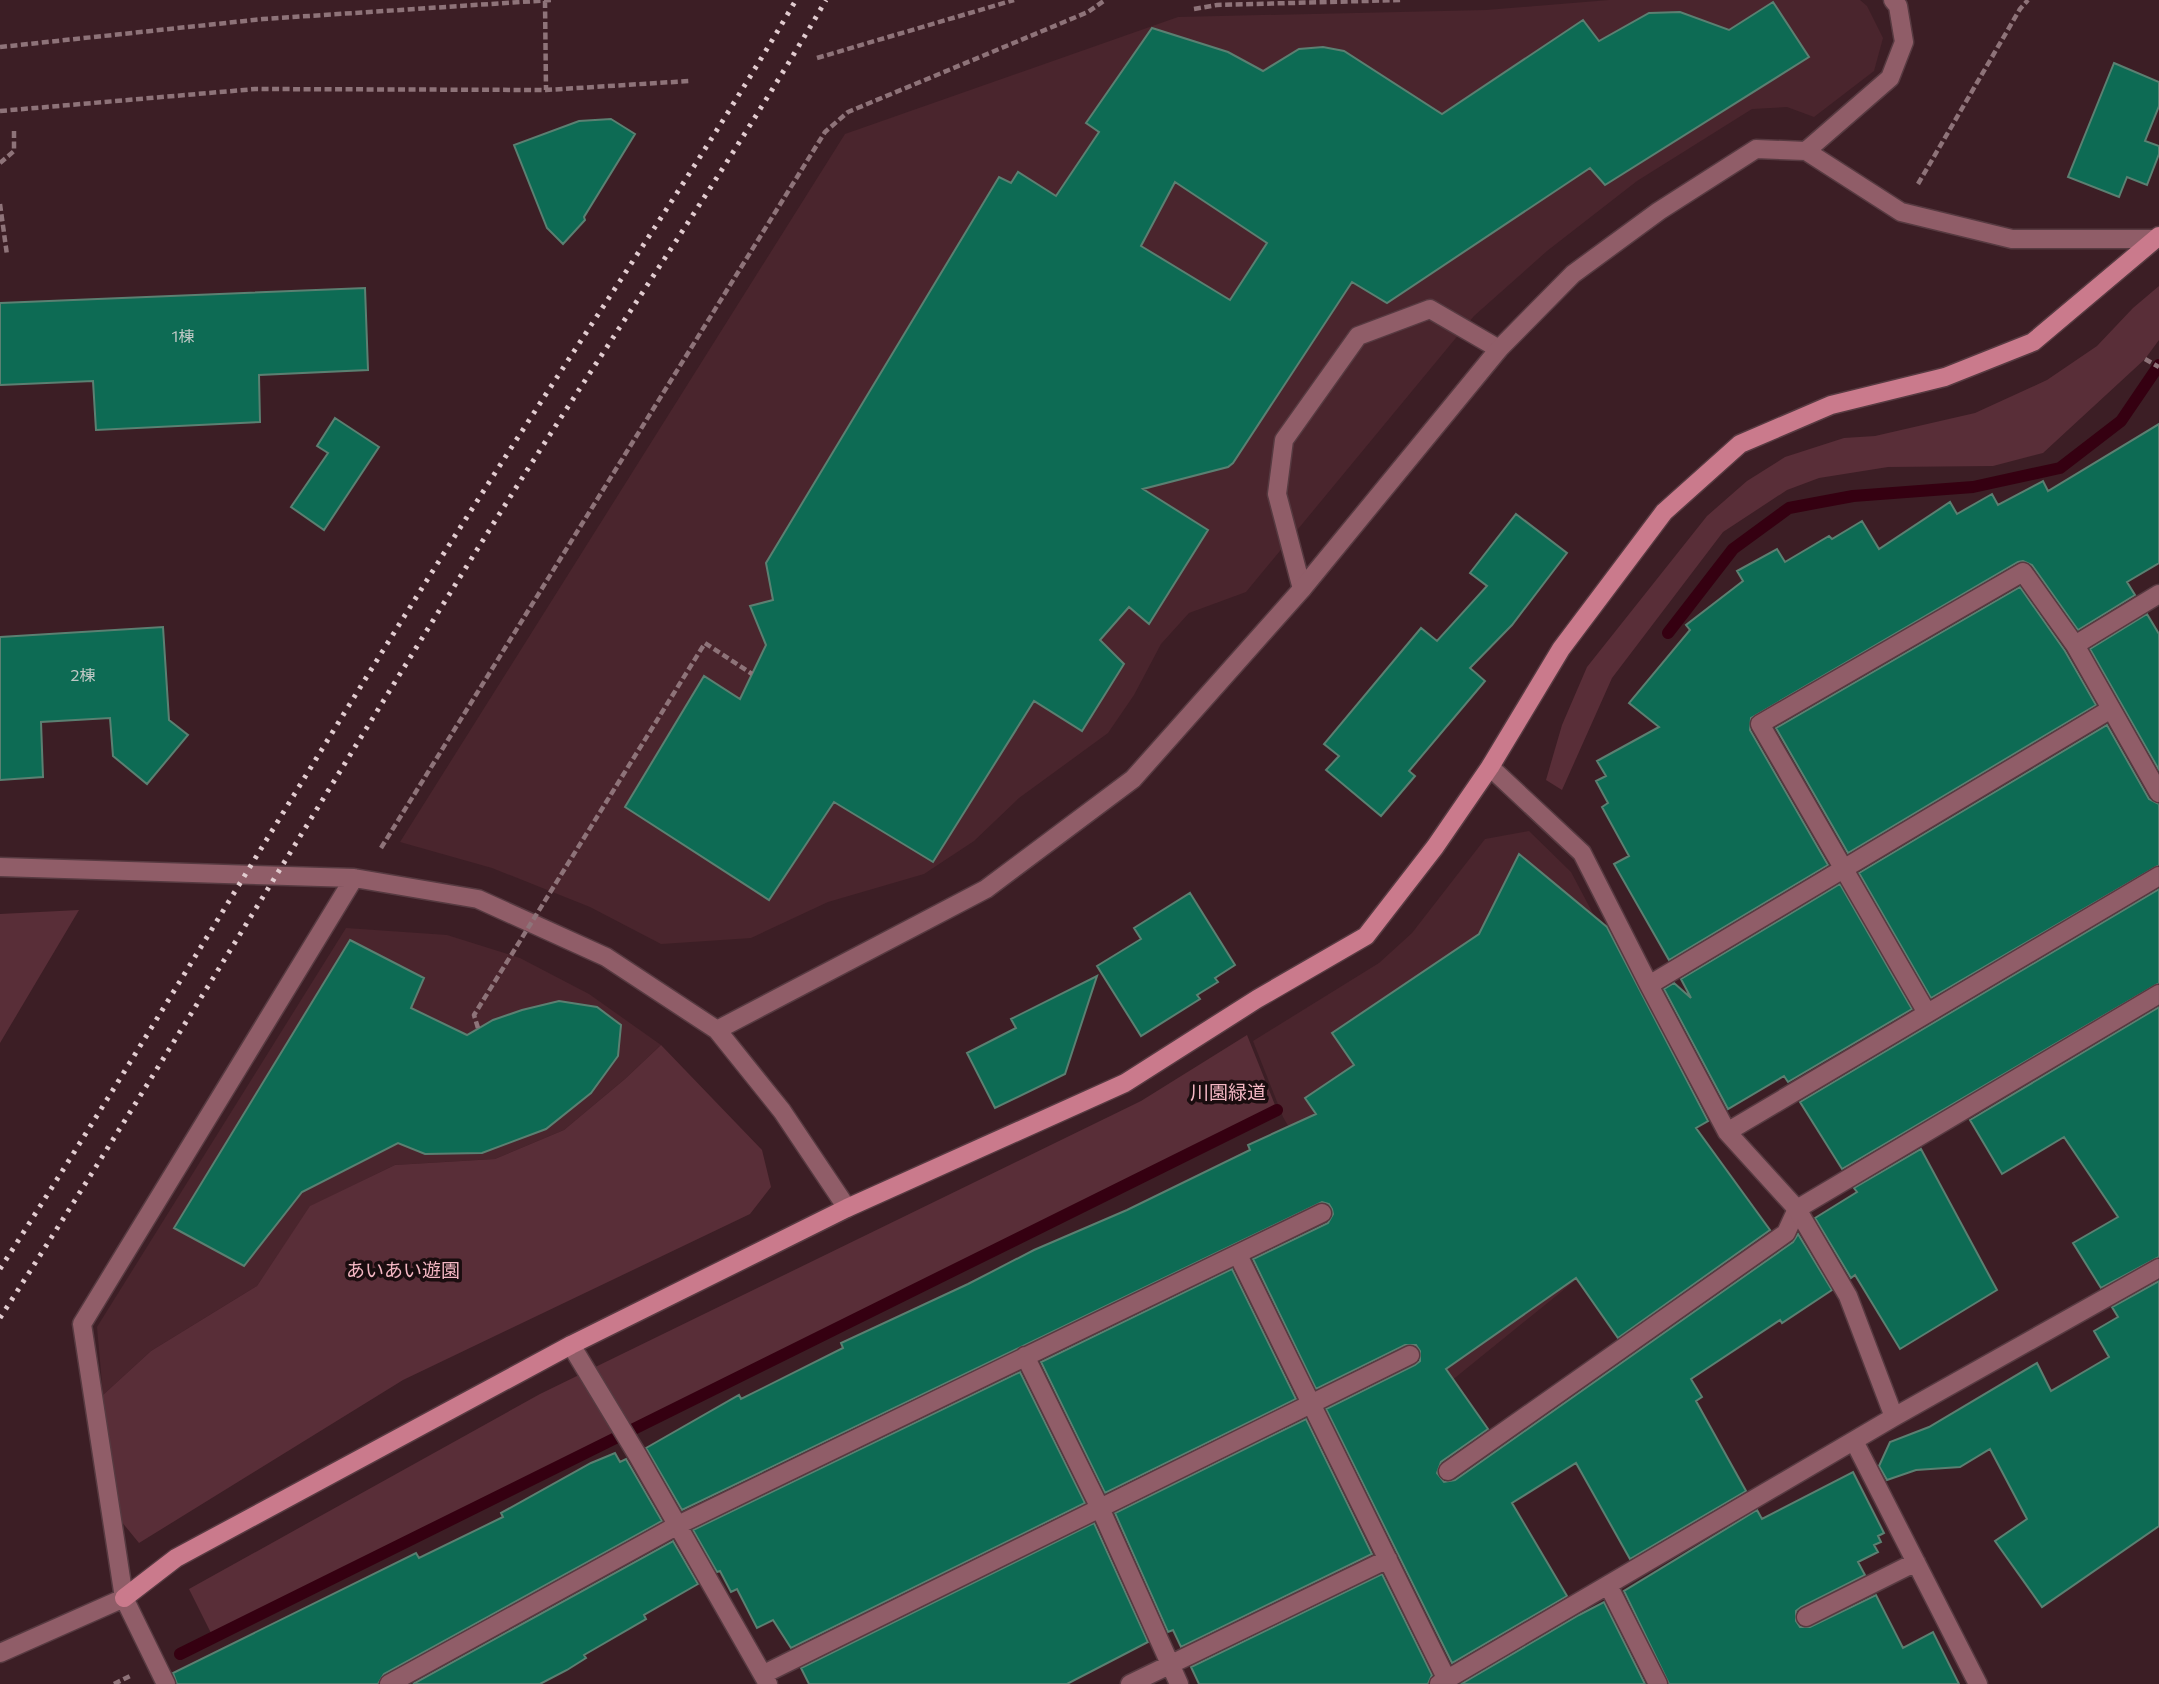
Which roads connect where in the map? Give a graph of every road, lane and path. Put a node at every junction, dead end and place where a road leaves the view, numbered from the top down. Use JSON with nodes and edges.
{"nodes":[{"id":1,"x":1014,"y":0,"type":"edge"},
{"id":2,"x":1105,"y":0,"type":"edge"},
{"id":3,"x":1401,"y":0,"type":"edge"},
{"id":4,"x":1893,"y":0,"type":"edge"},
{"id":5,"x":2028,"y":0,"type":"edge"},
{"id":6,"x":548,"y":1,"type":"edge"},
{"id":7,"x":1217,"y":3,"type":"edge"},
{"id":8,"x":1194,"y":9,"type":"dead end"},
{"id":9,"x":0,"y":47,"type":"edge"},
{"id":10,"x":817,"y":58,"type":"dead end"},
{"id":11,"x":690,"y":81,"type":"dead end"},
{"id":12,"x":546,"y":90,"type":"junction"},
{"id":13,"x":0,"y":111,"type":"edge"},
{"id":14,"x":14,"y":131,"type":"dead end"},
{"id":15,"x":1806,"y":151,"type":"junction"},
{"id":16,"x":0,"y":163,"type":"edge"},
{"id":17,"x":0,"y":204,"type":"edge"},
{"id":18,"x":1901,"y":212,"type":"junction"},
{"id":19,"x":2158,"y":238,"type":"edge"},
{"id":20,"x":7,"y":255,"type":"dead end"},
{"id":21,"x":1499,"y":349,"type":"junction"},
{"id":22,"x":2145,"y":359,"type":"dead end"},
{"id":23,"x":2159,"y":367,"type":"edge"},
{"id":24,"x":1302,"y":589,"type":"junction"},
{"id":25,"x":2159,"y":594,"type":"edge"},
{"id":26,"x":2075,"y":645,"type":"junction"},
{"id":27,"x":752,"y":674,"type":"dead end"},
{"id":28,"x":2111,"y":709,"type":"junction"},
{"id":29,"x":1490,"y":767,"type":"junction"},
{"id":30,"x":2159,"y":793,"type":"edge"},
{"id":31,"x":381,"y":848,"type":"dead end"},
{"id":32,"x":0,"y":867,"type":"edge"},
{"id":33,"x":1843,"y":868,"type":"junction"},
{"id":34,"x":2159,"y":876,"type":"edge"},
{"id":35,"x":354,"y":878,"type":"junction"},
{"id":36,"x":1649,"y":985,"type":"junction"},
{"id":37,"x":2159,"y":994,"type":"edge"},
{"id":38,"x":1927,"y":1013,"type":"junction"},
{"id":39,"x":478,"y":1028,"type":"dead end"},
{"id":40,"x":717,"y":1030,"type":"junction"},
{"id":41,"x":1727,"y":1132,"type":"junction"},
{"id":42,"x":847,"y":1208,"type":"junction"},
{"id":43,"x":1797,"y":1209,"type":"junction"},
{"id":44,"x":1322,"y":1213,"type":"dead end"},
{"id":45,"x":1238,"y":1255,"type":"junction"},
{"id":46,"x":2159,"y":1268,"type":"edge"},
{"id":47,"x":571,"y":1345,"type":"junction"},
{"id":48,"x":1410,"y":1355,"type":"dead end"},
{"id":49,"x":1025,"y":1356,"type":"junction"},
{"id":50,"x":1311,"y":1404,"type":"junction"},
{"id":51,"x":1894,"y":1417,"type":"junction"},
{"id":52,"x":1854,"y":1441,"type":"junction"},
{"id":53,"x":1448,"y":1471,"type":"dead end"},
{"id":54,"x":1100,"y":1508,"type":"junction"},
{"id":55,"x":676,"y":1526,"type":"junction"},
{"id":56,"x":1388,"y":1559,"type":"junction"},
{"id":57,"x":1916,"y":1562,"type":"junction"},
{"id":58,"x":1608,"y":1586,"type":"junction"},
{"id":59,"x":124,"y":1598,"type":"junction"},
{"id":60,"x":1806,"y":1617,"type":"dead end"},
{"id":61,"x":0,"y":1653,"type":"edge"},
{"id":62,"x":1170,"y":1664,"type":"junction"},
{"id":63,"x":766,"y":1679,"type":"edge"},
{"id":64,"x":1445,"y":1683,"type":"edge"},
{"id":65,"x":166,"y":1684,"type":"edge"},
{"id":66,"x":389,"y":1684,"type":"edge"},
{"id":67,"x":1129,"y":1684,"type":"edge"},
{"id":68,"x":1180,"y":1684,"type":"edge"},
{"id":69,"x":1658,"y":1684,"type":"edge"},
{"id":70,"x":1978,"y":1684,"type":"edge"}],
"edges":[{"from":1,"to":10,"type":"path"},
{"from":2,"to":31,"type":"path"},
{"from":3,"to":7,"type":"path"},
{"from":4,"to":15,"type":"street"},
{"from":5,"to":18,"type":"path"},
{"from":6,"to":9,"type":"path"},
{"from":6,"to":12,"type":"path"},
{"from":7,"to":8,"type":"path"},
{"from":11,"to":12,"type":"path"},
{"from":12,"to":13,"type":"path"},
{"from":14,"to":16,"type":"path"},
{"from":15,"to":18,"type":"street"},
{"from":15,"to":21,"type":"street"},
{"from":17,"to":20,"type":"path"},
{"from":18,"to":19,"type":"street"},
{"from":19,"to":29,"type":"street"},
{"from":21,"to":24,"type":"street"},
{"from":21,"to":24,"type":"street"},
{"from":22,"to":23,"type":"path"},
{"from":24,"to":40,"type":"street"},
{"from":25,"to":26,"type":"street"},
{"from":26,"to":28,"type":"street"},
{"from":26,"to":33,"type":"street"},
{"from":27,"to":39,"type":"path","bridge":true},
{"from":28,"to":30,"type":"street"},
{"from":28,"to":33,"type":"street"},
{"from":29,"to":36,"type":"street"},
{"from":29,"to":42,"type":"street"},
{"from":32,"to":35,"type":"street"},
{"from":33,"to":36,"type":"street"},
{"from":33,"to":38,"type":"street"},
{"from":34,"to":38,"type":"street"},
{"from":35,"to":40,"type":"street"},
{"from":35,"to":59,"type":"street"},
{"from":36,"to":41,"type":"street"},
{"from":37,"to":43,"type":"street"},
{"from":38,"to":41,"type":"street"},
{"from":40,"to":42,"type":"street"},
{"from":41,"to":43,"type":"street"},
{"from":42,"to":47,"type":"street"},
{"from":43,"to":51,"type":"street"},
{"from":43,"to":53,"type":"street"},
{"from":44,"to":45,"type":"street"},
{"from":45,"to":49,"type":"street"},
{"from":45,"to":50,"type":"street"},
{"from":46,"to":51,"type":"street"},
{"from":47,"to":55,"type":"street"},
{"from":47,"to":59,"type":"street"},
{"from":48,"to":50,"type":"street"},
{"from":49,"to":54,"type":"street"},
{"from":49,"to":55,"type":"street"},
{"from":50,"to":54,"type":"street"},
{"from":50,"to":56,"type":"street"},
{"from":51,"to":52,"type":"street"},
{"from":52,"to":57,"type":"street"},
{"from":52,"to":58,"type":"street"},
{"from":54,"to":62,"type":"street"},
{"from":54,"to":63,"type":"street"},
{"from":55,"to":63,"type":"street"},
{"from":55,"to":66,"type":"street"},
{"from":56,"to":62,"type":"street"},
{"from":56,"to":64,"type":"street"},
{"from":57,"to":60,"type":"street"},
{"from":57,"to":70,"type":"street"},
{"from":58,"to":64,"type":"street"},
{"from":58,"to":69,"type":"street"},
{"from":59,"to":61,"type":"street"},
{"from":59,"to":65,"type":"street"},
{"from":62,"to":67,"type":"street"},
{"from":62,"to":68,"type":"street"}]}
